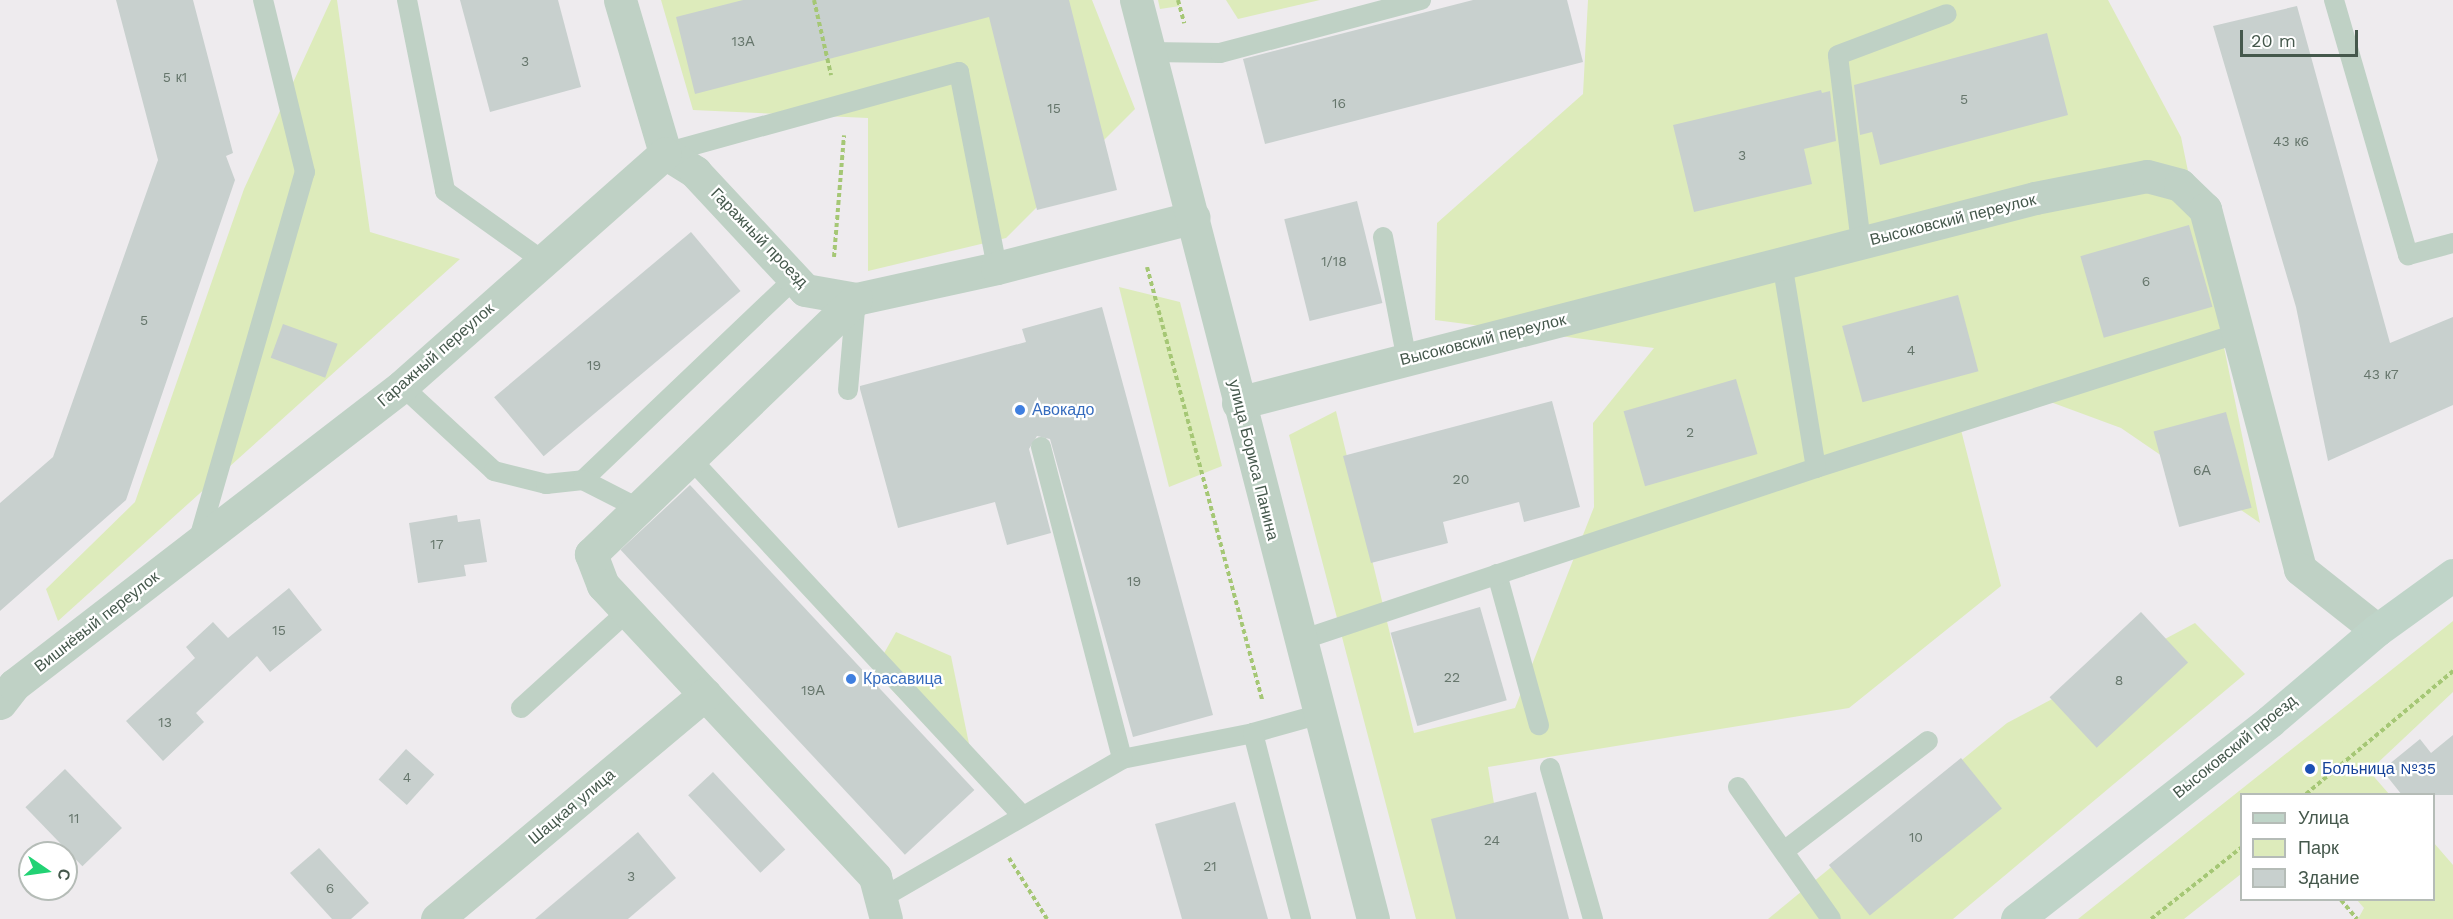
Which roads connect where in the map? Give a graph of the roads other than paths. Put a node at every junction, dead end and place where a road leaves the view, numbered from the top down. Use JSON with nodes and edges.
{"nodes":[{"id":1,"x":263,"y":0,"type":"edge"},
{"id":2,"x":407,"y":0,"type":"edge"},
{"id":3,"x":620,"y":0,"type":"edge"},
{"id":4,"x":1136,"y":0,"type":"edge"},
{"id":5,"x":1421,"y":0,"type":"edge"},
{"id":6,"x":2334,"y":0,"type":"edge"},
{"id":7,"x":1947,"y":14,"type":"dead end"},
{"id":8,"x":1150,"y":52,"type":"junction"},
{"id":9,"x":665,"y":153,"type":"junction"},
{"id":10,"x":1194,"y":217,"type":"junction"},
{"id":11,"x":1383,"y":237,"type":"dead end"},
{"id":12,"x":1861,"y":243,"type":"junction"},
{"id":13,"x":2453,"y":243,"type":"edge"},
{"id":14,"x":543,"y":261,"type":"junction"},
{"id":15,"x":1782,"y":263,"type":"junction"},
{"id":16,"x":997,"y":268,"type":"junction"},
{"id":17,"x":795,"y":278,"type":"junction"},
{"id":18,"x":844,"y":297,"type":"junction"},
{"id":19,"x":2236,"y":334,"type":"junction"},
{"id":20,"x":1407,"y":360,"type":"junction"},
{"id":21,"x":402,"y":386,"type":"junction"},
{"id":22,"x":848,"y":390,"type":"dead end"},
{"id":23,"x":1238,"y":403,"type":"junction"},
{"id":24,"x":1041,"y":447,"type":"dead end"},
{"id":25,"x":690,"y":458,"type":"junction"},
{"id":26,"x":1816,"y":468,"type":"junction"},
{"id":27,"x":583,"y":480,"type":"junction"},
{"id":28,"x":638,"y":508,"type":"junction"},
{"id":29,"x":197,"y":544,"type":"junction"},
{"id":30,"x":1497,"y":574,"type":"junction"},
{"id":31,"x":2453,"y":574,"type":"edge"},
{"id":32,"x":628,"y":611,"type":"junction"},
{"id":33,"x":2377,"y":630,"type":"junction"},
{"id":34,"x":1298,"y":641,"type":"junction"},
{"id":35,"x":705,"y":694,"type":"junction"},
{"id":36,"x":0,"y":703,"type":"edge"},
{"id":37,"x":521,"y":708,"type":"dead end"},
{"id":38,"x":1317,"y":715,"type":"junction"},
{"id":39,"x":1539,"y":725,"type":"dead end"},
{"id":40,"x":1261,"y":730,"type":"junction"},
{"id":41,"x":1928,"y":741,"type":"dead end"},
{"id":42,"x":1122,"y":759,"type":"junction"},
{"id":43,"x":1550,"y":768,"type":"dead end"},
{"id":44,"x":1738,"y":787,"type":"dead end"},
{"id":45,"x":1022,"y":815,"type":"junction"},
{"id":46,"x":1784,"y":851,"type":"junction"},
{"id":47,"x":883,"y":909,"type":"edge"},
{"id":48,"x":437,"y":919,"type":"edge"},
{"id":49,"x":1301,"y":919,"type":"edge"},
{"id":50,"x":1373,"y":919,"type":"edge"},
{"id":51,"x":1593,"y":919,"type":"edge"},
{"id":52,"x":1831,"y":919,"type":"edge"},
{"id":53,"x":2017,"y":919,"type":"edge"}],
"edges":[{"from":1,"to":29,"type":"lane"},
{"from":2,"to":14,"type":"lane"},
{"from":3,"to":9,"type":"street"},
{"from":4,"to":8,"type":"street","name":"улица Бориса Панина"},
{"from":5,"to":8,"type":"lane"},
{"from":6,"to":13,"type":"lane"},
{"from":7,"to":12,"type":"lane"},
{"from":8,"to":10,"type":"street","name":"улица Бориса Панина"},
{"from":9,"to":14,"type":"street","name":"Гаражный переулок"},
{"from":9,"to":16,"type":"lane"},
{"from":9,"to":17,"type":"street","name":"Гаражный проезд"},
{"from":10,"to":16,"type":"street","name":"Гаражный проезд"},
{"from":10,"to":23,"type":"street","name":"улица Бориса Панина"},
{"from":11,"to":20,"type":"lane"},
{"from":12,"to":15,"type":"street","name":"Высоковский переулок"},
{"from":12,"to":19,"type":"street","name":"Высоковский переулок"},
{"from":14,"to":21,"type":"street","name":"Гаражный переулок"},
{"from":15,"to":20,"type":"street","name":"Высоковский переулок"},
{"from":15,"to":26,"type":"lane"},
{"from":16,"to":18,"type":"street","name":"Гаражный проезд"},
{"from":17,"to":18,"type":"street","name":"Гаражный проезд"},
{"from":17,"to":27,"type":"lane"},
{"from":18,"to":22,"type":"lane"},
{"from":18,"to":25,"type":"street"},
{"from":19,"to":26,"type":"lane"},
{"from":19,"to":33,"type":"street","name":"Высоковский переулок"},
{"from":20,"to":23,"type":"street","name":"Высоковский переулок"},
{"from":21,"to":27,"type":"lane"},
{"from":21,"to":29,"type":"street","name":"Гаражный переулок"},
{"from":23,"to":34,"type":"street","name":"улица Бориса Панина"},
{"from":24,"to":42,"type":"lane"},
{"from":25,"to":28,"type":"street"},
{"from":25,"to":45,"type":"lane"},
{"from":26,"to":30,"type":"lane"},
{"from":27,"to":28,"type":"lane"},
{"from":28,"to":32,"type":"street"},
{"from":29,"to":36,"type":"street","name":"Вишнёвый переулок"},
{"from":30,"to":34,"type":"lane"},
{"from":30,"to":39,"type":"lane"},
{"from":31,"to":33,"type":"street","name":"Высоковский проезд"},
{"from":32,"to":35,"type":"street"},
{"from":32,"to":37,"type":"lane"},
{"from":33,"to":53,"type":"street","name":"Высоковский проезд"},
{"from":34,"to":38,"type":"street","name":"улица Бориса Панина"},
{"from":35,"to":47,"type":"street"},
{"from":35,"to":48,"type":"street","name":"Шацкая улица"},
{"from":38,"to":40,"type":"lane"},
{"from":38,"to":50,"type":"street","name":"улица Бориса Панина"},
{"from":40,"to":42,"type":"lane"},
{"from":40,"to":49,"type":"lane"},
{"from":41,"to":46,"type":"lane"},
{"from":42,"to":45,"type":"lane"},
{"from":43,"to":51,"type":"lane"},
{"from":44,"to":46,"type":"lane"},
{"from":45,"to":47,"type":"lane"},
{"from":46,"to":52,"type":"lane"}]}
